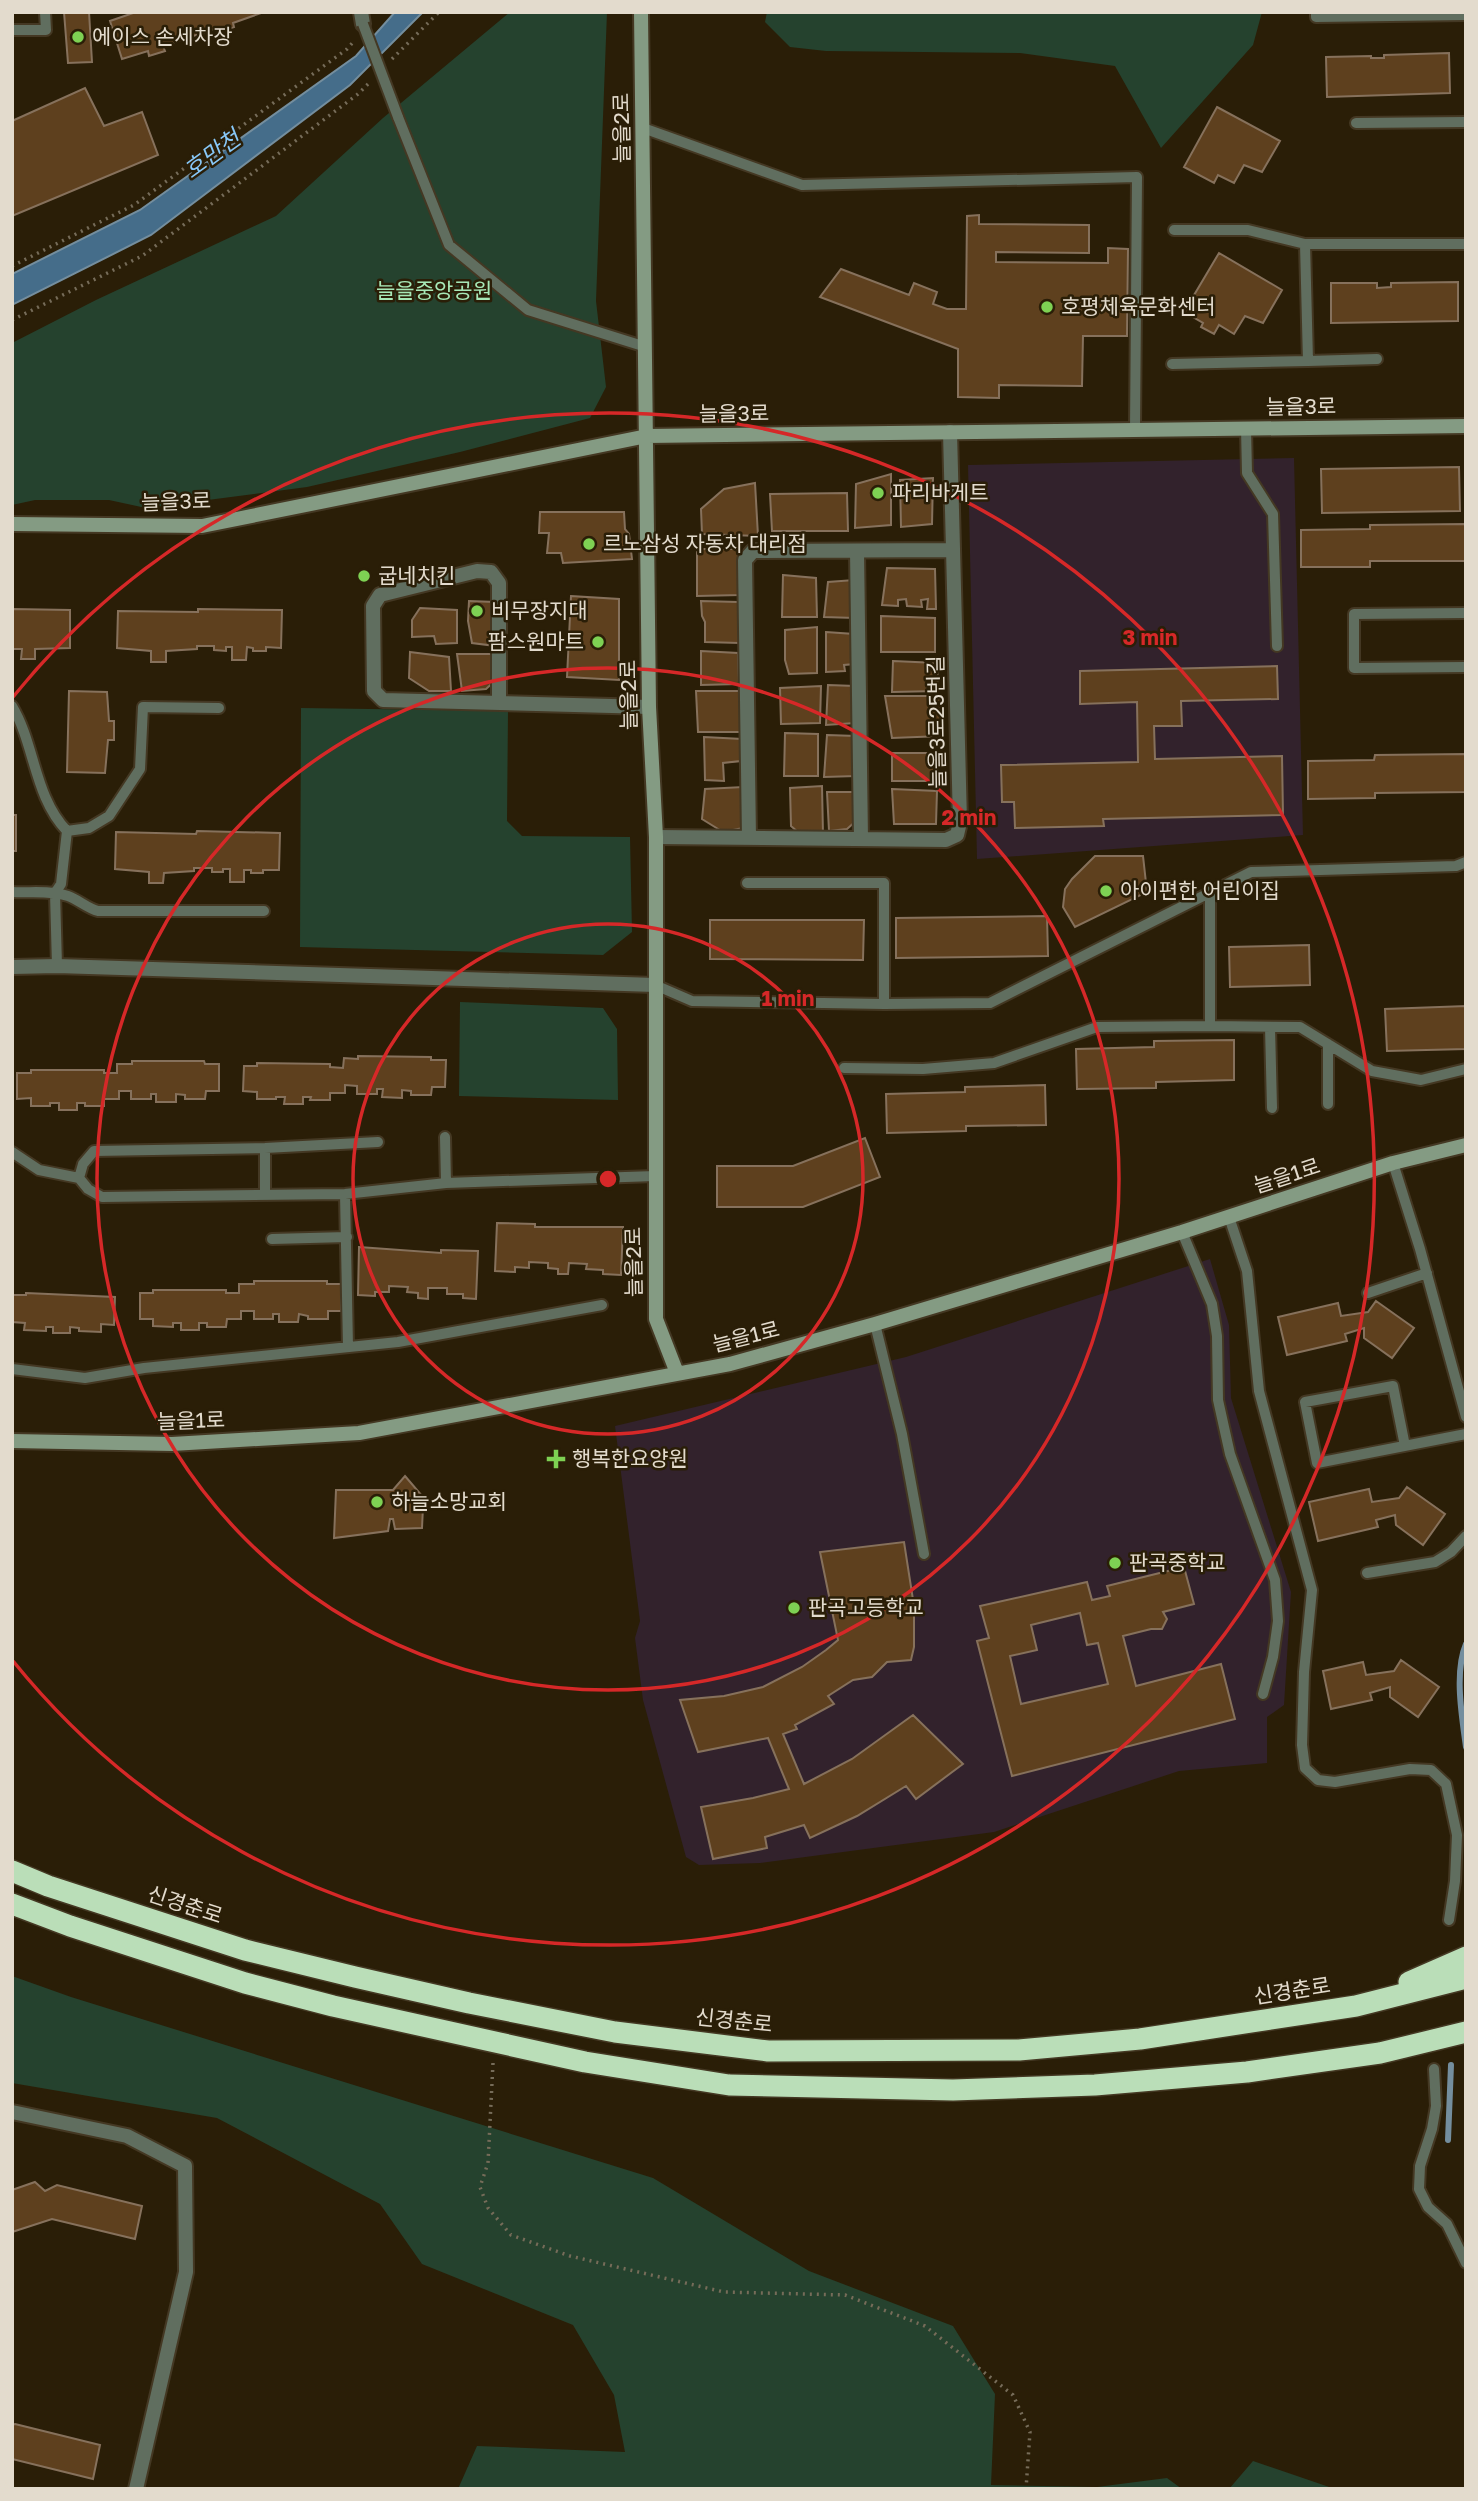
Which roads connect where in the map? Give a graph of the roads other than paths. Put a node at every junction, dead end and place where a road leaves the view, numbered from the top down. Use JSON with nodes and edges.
{"nodes":[{"id":1,"x":45,"y":12,"type":"edge"},
{"id":2,"x":641,"y":12,"type":"edge"},
{"id":3,"x":1316,"y":12,"type":"edge"},
{"id":4,"x":1367,"y":14,"type":"edge"},
{"id":5,"x":1466,"y":15,"type":"edge"},
{"id":6,"x":362,"y":18,"type":"edge"},
{"id":7,"x":12,"y":30,"type":"edge"},
{"id":8,"x":1466,"y":122,"type":"edge"},
{"id":9,"x":1356,"y":123,"type":"dead end"},
{"id":10,"x":643,"y":128,"type":"junction"},
{"id":11,"x":1174,"y":230,"type":"dead end"},
{"id":12,"x":1305,"y":244,"type":"junction"},
{"id":13,"x":1466,"y":244,"type":"edge"},
{"id":14,"x":646,"y":347,"type":"junction"},
{"id":15,"x":1377,"y":359,"type":"dead end"},
{"id":16,"x":1308,"y":361,"type":"junction"},
{"id":17,"x":1172,"y":364,"type":"dead end"},
{"id":18,"x":1466,"y":426,"type":"edge"},
{"id":19,"x":1246,"y":428,"type":"junction"},
{"id":20,"x":1135,"y":430,"type":"junction"},
{"id":21,"x":950,"y":432,"type":"junction"},
{"id":22,"x":647,"y":436,"type":"junction"},
{"id":23,"x":12,"y":524,"type":"edge"},
{"id":24,"x":953,"y":550,"type":"junction"},
{"id":25,"x":857,"y":551,"type":"junction"},
{"id":26,"x":1466,"y":613,"type":"edge"},
{"id":27,"x":1277,"y":646,"type":"dead end"},
{"id":28,"x":1466,"y":667,"type":"edge"},
{"id":29,"x":499,"y":703,"type":"junction"},
{"id":30,"x":12,"y":706,"type":"edge"},
{"id":31,"x":649,"y":707,"type":"junction"},
{"id":32,"x":219,"y":708,"type":"dead end"},
{"id":33,"x":68,"y":831,"type":"junction"},
{"id":34,"x":656,"y":837,"type":"junction"},
{"id":35,"x":749,"y":838,"type":"junction"},
{"id":36,"x":861,"y":839,"type":"junction"},
{"id":37,"x":1466,"y":862,"type":"edge"},
{"id":38,"x":747,"y":883,"type":"dead end"},
{"id":39,"x":1210,"y":890,"type":"junction"},
{"id":40,"x":12,"y":892,"type":"edge"},
{"id":41,"x":55,"y":893,"type":"junction"},
{"id":42,"x":264,"y":911,"type":"dead end"},
{"id":43,"x":57,"y":966,"type":"junction"},
{"id":44,"x":12,"y":967,"type":"edge"},
{"id":45,"x":655,"y":985,"type":"junction"},
{"id":46,"x":884,"y":1004,"type":"junction"},
{"id":47,"x":1210,"y":1026,"type":"junction"},
{"id":48,"x":1269,"y":1027,"type":"junction"},
{"id":49,"x":1328,"y":1045,"type":"junction"},
{"id":50,"x":844,"y":1068,"type":"dead end"},
{"id":51,"x":1466,"y":1069,"type":"edge"},
{"id":52,"x":1328,"y":1104,"type":"dead end"},
{"id":53,"x":1272,"y":1108,"type":"dead end"},
{"id":54,"x":445,"y":1137,"type":"dead end"},
{"id":55,"x":378,"y":1142,"type":"dead end"},
{"id":56,"x":1466,"y":1145,"type":"edge"},
{"id":57,"x":265,"y":1148,"type":"junction"},
{"id":58,"x":12,"y":1152,"type":"edge"},
{"id":59,"x":1393,"y":1163,"type":"junction"},
{"id":60,"x":655,"y":1176,"type":"junction"},
{"id":61,"x":79,"y":1178,"type":"junction"},
{"id":62,"x":446,"y":1183,"type":"junction"},
{"id":63,"x":345,"y":1194,"type":"junction"},
{"id":64,"x":265,"y":1195,"type":"junction"},
{"id":65,"x":1229,"y":1217,"type":"junction"},
{"id":66,"x":1182,"y":1232,"type":"junction"},
{"id":67,"x":347,"y":1237,"type":"junction"},
{"id":68,"x":272,"y":1239,"type":"dead end"},
{"id":69,"x":1427,"y":1273,"type":"junction"},
{"id":70,"x":1368,"y":1293,"type":"dead end"},
{"id":71,"x":602,"y":1305,"type":"dead end"},
{"id":72,"x":875,"y":1324,"type":"junction"},
{"id":73,"x":348,"y":1347,"type":"junction"},
{"id":74,"x":12,"y":1369,"type":"edge"},
{"id":75,"x":677,"y":1373,"type":"junction"},
{"id":76,"x":1462,"y":1385,"type":"edge"},
{"id":77,"x":1466,"y":1417,"type":"edge"},
{"id":78,"x":1466,"y":1434,"type":"edge"},
{"id":79,"x":12,"y":1441,"type":"edge"},
{"id":80,"x":1405,"y":1446,"type":"junction"},
{"id":81,"x":1466,"y":1536,"type":"edge"},
{"id":82,"x":924,"y":1554,"type":"dead end"},
{"id":83,"x":1367,"y":1573,"type":"dead end"},
{"id":84,"x":1264,"y":1694,"type":"dead end"},
{"id":85,"x":12,"y":1871,"type":"edge"},
{"id":86,"x":12,"y":1904,"type":"edge"},
{"id":87,"x":1449,"y":1920,"type":"dead end"},
{"id":88,"x":1466,"y":1957,"type":"edge"},
{"id":89,"x":1466,"y":1978,"type":"edge"},
{"id":90,"x":1356,"y":2006,"type":"junction"},
{"id":91,"x":1466,"y":2032,"type":"edge"},
{"id":92,"x":1434,"y":2069,"type":"dead end"},
{"id":93,"x":12,"y":2112,"type":"edge"},
{"id":94,"x":1466,"y":2263,"type":"edge"},
{"id":95,"x":136,"y":2489,"type":"edge"}],
"edges":[{"from":1,"to":7,"type":"lane"},
{"from":2,"to":10,"type":"street","name":"늘을2로"},
{"from":3,"to":4,"type":"lane"},
{"from":4,"to":5,"type":"lane"},
{"from":6,"to":14,"type":"lane","bridge":true},
{"from":8,"to":9,"type":"lane"},
{"from":10,"to":14,"type":"street","name":"늘을2로"},
{"from":10,"to":20,"type":"lane"},
{"from":11,"to":12,"type":"lane"},
{"from":12,"to":13,"type":"lane"},
{"from":12,"to":16,"type":"lane"},
{"from":14,"to":22,"type":"street","name":"늘을2로"},
{"from":15,"to":16,"type":"lane"},
{"from":16,"to":17,"type":"lane"},
{"from":18,"to":19,"type":"street","name":"늘을3로"},
{"from":19,"to":20,"type":"street","name":"늘을3로"},
{"from":19,"to":27,"type":"lane"},
{"from":20,"to":21,"type":"street","name":"늘을3로"},
{"from":21,"to":22,"type":"street","name":"늘을3로"},
{"from":21,"to":24,"type":"street","name":"늘을3로25번길"},
{"from":22,"to":23,"type":"street","name":"늘을3로"},
{"from":22,"to":31,"type":"street","name":"늘을2로"},
{"from":24,"to":25,"type":"street"},
{"from":24,"to":36,"type":"street","name":"늘을3로25번길"},
{"from":25,"to":35,"type":"street"},
{"from":25,"to":36,"type":"street"},
{"from":26,"to":28,"type":"lane"},
{"from":29,"to":29,"type":"street"},
{"from":29,"to":31,"type":"street"},
{"from":30,"to":33,"type":"lane"},
{"from":31,"to":34,"type":"street","name":"늘을2로"},
{"from":32,"to":33,"type":"lane"},
{"from":33,"to":41,"type":"lane"},
{"from":34,"to":35,"type":"street","name":"늘을3로25번길"},
{"from":34,"to":45,"type":"street","name":"늘을2로"},
{"from":35,"to":36,"type":"street","name":"늘을3로25번길"},
{"from":37,"to":39,"type":"lane"},
{"from":38,"to":46,"type":"lane"},
{"from":39,"to":46,"type":"lane"},
{"from":39,"to":47,"type":"lane"},
{"from":40,"to":41,"type":"lane"},
{"from":41,"to":42,"type":"lane"},
{"from":41,"to":43,"type":"lane"},
{"from":43,"to":44,"type":"street"},
{"from":43,"to":45,"type":"street"},
{"from":45,"to":46,"type":"lane"},
{"from":45,"to":60,"type":"street","name":"늘을2로"},
{"from":47,"to":48,"type":"lane"},
{"from":47,"to":50,"type":"lane"},
{"from":48,"to":49,"type":"lane"},
{"from":48,"to":53,"type":"lane"},
{"from":49,"to":51,"type":"lane"},
{"from":49,"to":52,"type":"lane"},
{"from":54,"to":62,"type":"lane"},
{"from":55,"to":57,"type":"lane"},
{"from":56,"to":59,"type":"street","name":"늘을1로"},
{"from":57,"to":61,"type":"lane"},
{"from":57,"to":64,"type":"lane"},
{"from":58,"to":61,"type":"lane"},
{"from":59,"to":65,"type":"street","name":"늘을1로"},
{"from":59,"to":69,"type":"lane"},
{"from":60,"to":62,"type":"lane"},
{"from":60,"to":75,"type":"street","name":"늘을2로"},
{"from":61,"to":64,"type":"lane"},
{"from":62,"to":63,"type":"lane"},
{"from":63,"to":64,"type":"lane"},
{"from":63,"to":67,"type":"lane"},
{"from":65,"to":66,"type":"street","name":"늘을1로"},
{"from":65,"to":87,"type":"lane"},
{"from":66,"to":72,"type":"street","name":"늘을1로"},
{"from":66,"to":84,"type":"lane"},
{"from":67,"to":68,"type":"lane"},
{"from":67,"to":73,"type":"lane"},
{"from":69,"to":70,"type":"lane"},
{"from":69,"to":76,"type":"lane"},
{"from":71,"to":73,"type":"lane"},
{"from":72,"to":75,"type":"street","name":"늘을1로"},
{"from":72,"to":82,"type":"lane"},
{"from":73,"to":74,"type":"lane"},
{"from":75,"to":79,"type":"street","name":"늘을1로"},
{"from":76,"to":77,"type":"lane"},
{"from":78,"to":80,"type":"lane"},
{"from":80,"to":80,"type":"lane"},
{"from":81,"to":83,"type":"lane"},
{"from":85,"to":90,"type":"highway","name":"신경춘로"},
{"from":86,"to":91,"type":"highway"},
{"from":88,"to":90,"type":"highway"},
{"from":89,"to":90,"type":"highway","name":"신경춘로"},
{"from":92,"to":94,"type":"lane"},
{"from":93,"to":95,"type":"street"}]}
